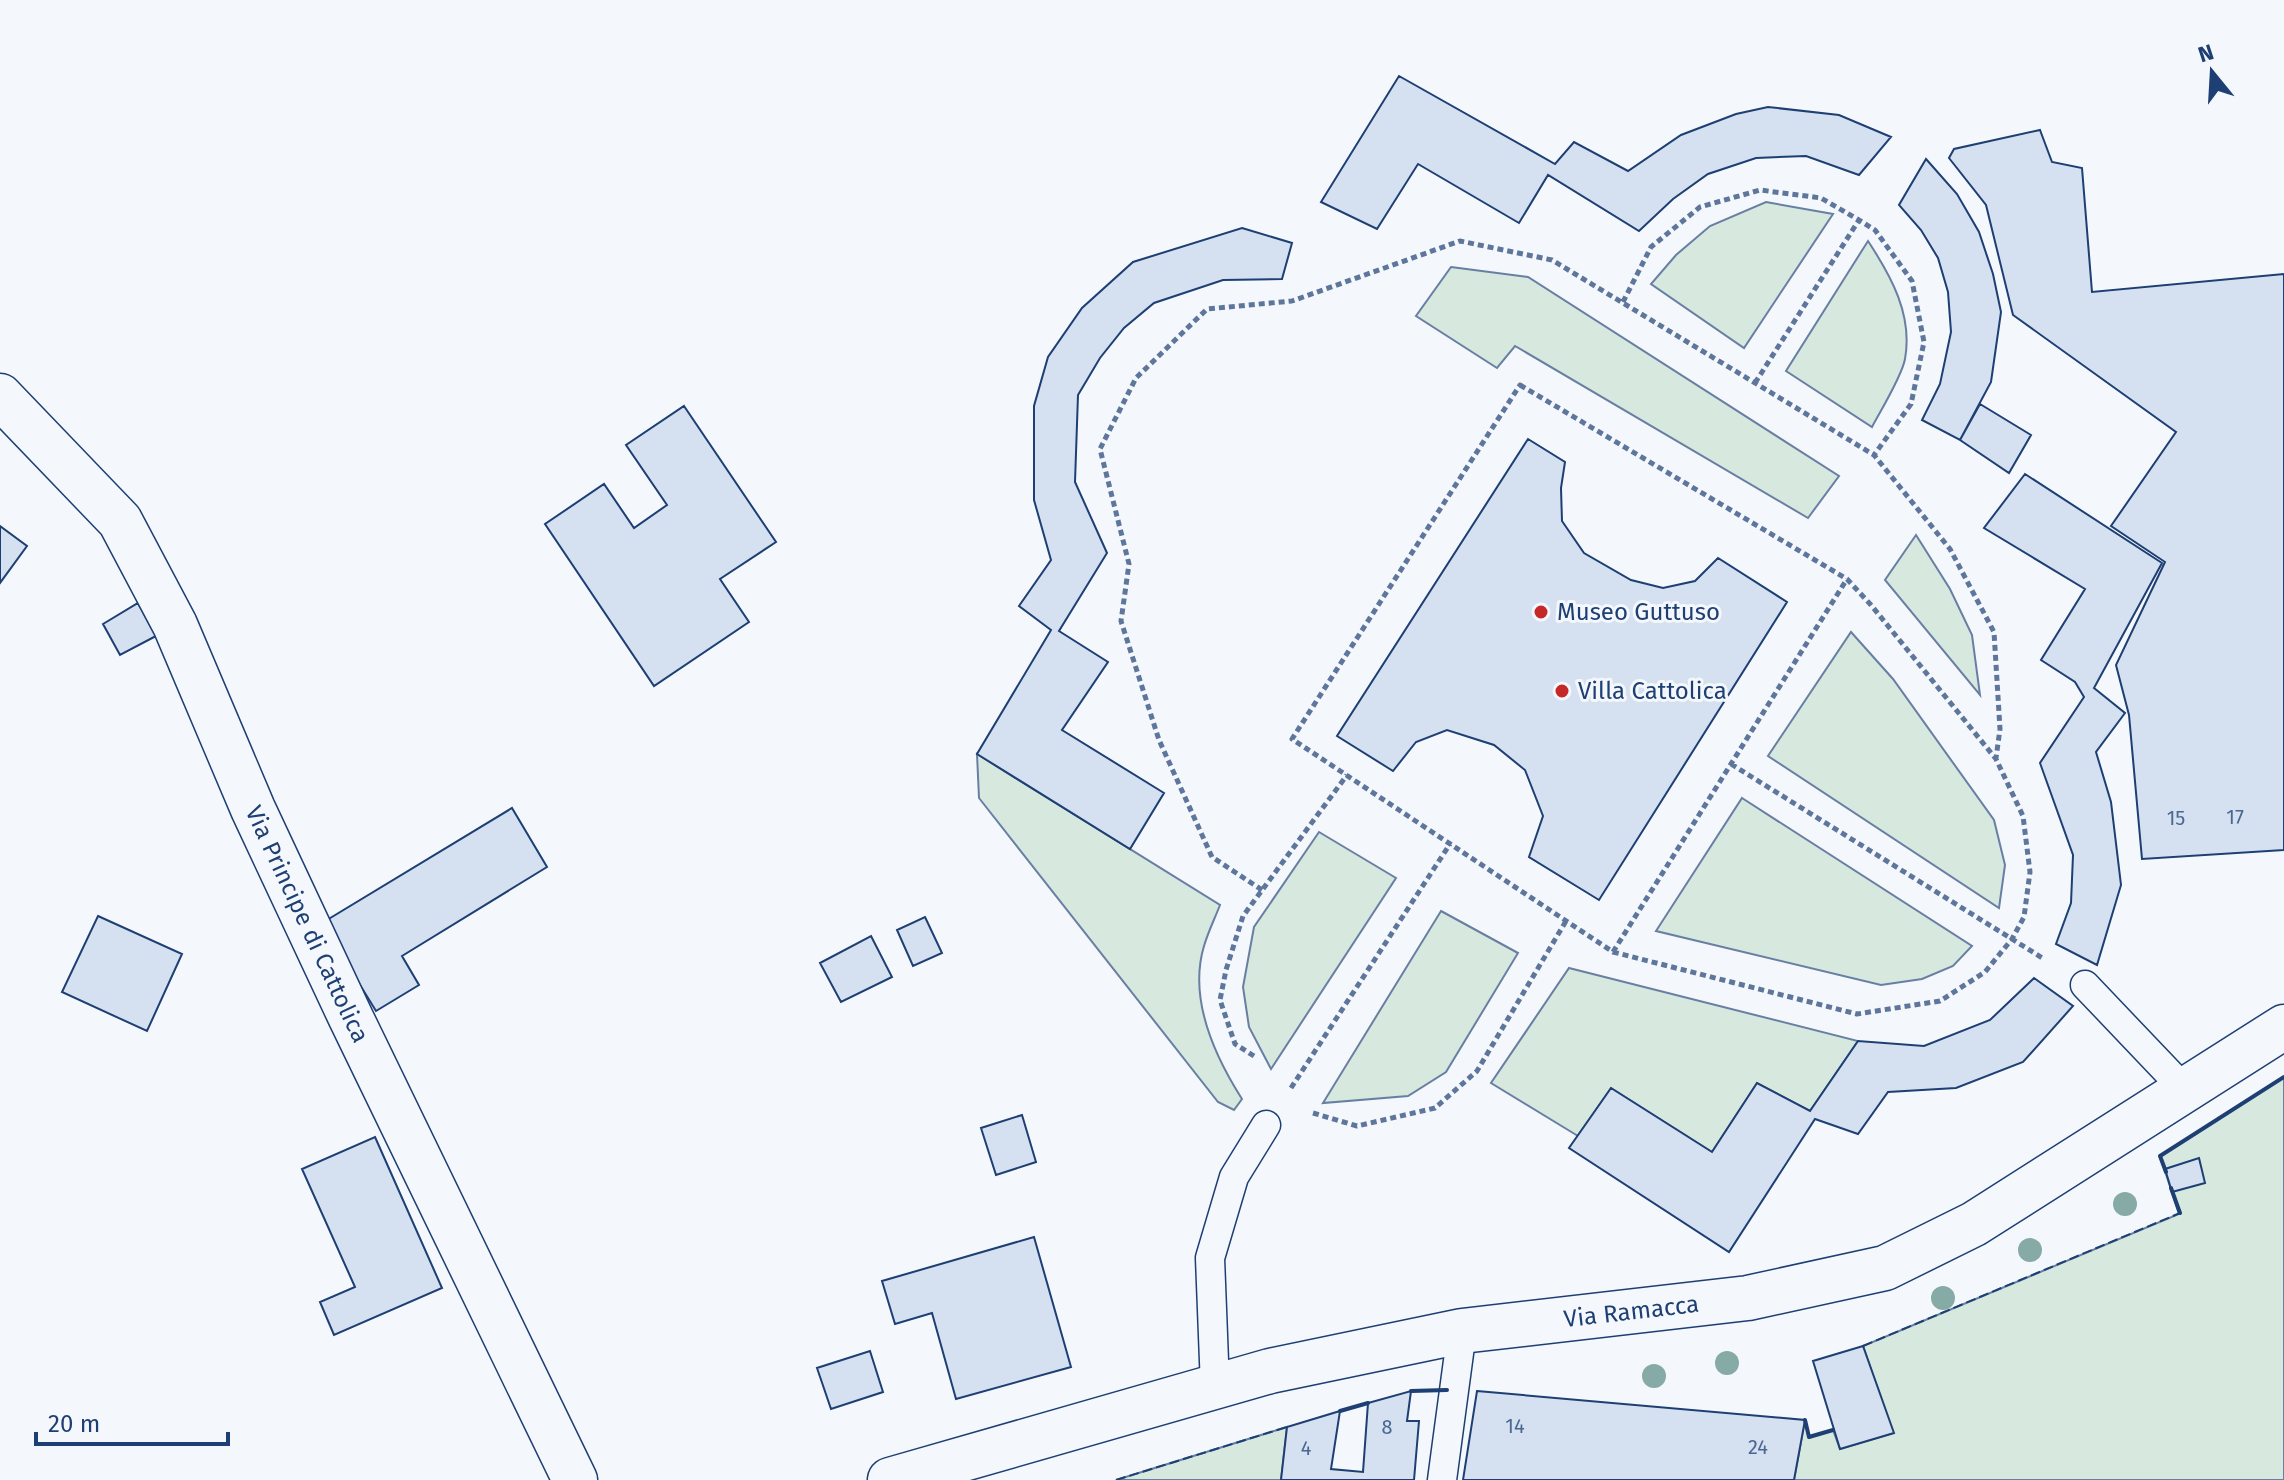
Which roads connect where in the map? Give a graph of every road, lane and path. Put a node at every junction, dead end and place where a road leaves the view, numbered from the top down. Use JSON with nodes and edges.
{"nodes":[{"id":1,"x":1859,"y":220,"type":"junction"},
{"id":2,"x":1623,"y":302,"type":"junction"},
{"id":3,"x":1755,"y":383,"type":"junction"},
{"id":4,"x":0,"y":396,"type":"edge"},
{"id":5,"x":1874,"y":455,"type":"junction"},
{"id":6,"x":1847,"y":579,"type":"junction"},
{"id":7,"x":1996,"y":759,"type":"junction"},
{"id":8,"x":1731,"y":764,"type":"junction"},
{"id":9,"x":1347,"y":775,"type":"junction"},
{"id":10,"x":1450,"y":844,"type":"junction"},
{"id":11,"x":1262,"y":890,"type":"junction"},
{"id":12,"x":1566,"y":921,"type":"junction"},
{"id":13,"x":2012,"y":939,"type":"junction"},
{"id":14,"x":1613,"y":952,"type":"junction"},
{"id":15,"x":2085,"y":985,"type":"joint"},
{"id":16,"x":2284,"y":1027,"type":"edge"},
{"id":17,"x":1254,"y":1056,"type":"dead end"},
{"id":18,"x":2185,"y":1090,"type":"junction"},
{"id":19,"x":1285,"y":1098,"type":"junction"},
{"id":20,"x":1266,"y":1125,"type":"joint"},
{"id":21,"x":1462,"y":1331,"type":"junction"},
{"id":22,"x":1215,"y":1387,"type":"junction"},
{"id":23,"x":915,"y":1477,"type":"edge"},
{"id":24,"x":575,"y":1480,"type":"edge"},
{"id":25,"x":1442,"y":1480,"type":"edge"}],
"edges":[{"from":1,"to":2,"type":"path"},
{"from":1,"to":3,"type":"path"},
{"from":1,"to":5,"type":"path"},
{"from":2,"to":3,"type":"path"},
{"from":2,"to":11,"type":"path"},
{"from":3,"to":5,"type":"path"},
{"from":4,"to":24,"type":"main road","name":"Via Principe di Cattolica"},
{"from":5,"to":7,"type":"path"},
{"from":6,"to":7,"type":"path"},
{"from":6,"to":8,"type":"path"},
{"from":6,"to":9,"type":"path"},
{"from":7,"to":13,"type":"path"},
{"from":8,"to":13,"type":"path"},
{"from":8,"to":14,"type":"path"},
{"from":9,"to":10,"type":"path"},
{"from":9,"to":11,"type":"path"},
{"from":10,"to":12,"type":"path"},
{"from":10,"to":19,"type":"path"},
{"from":11,"to":17,"type":"path"},
{"from":12,"to":14,"type":"path"},
{"from":12,"to":19,"type":"path"},
{"from":13,"to":14,"type":"path"},
{"from":13,"to":15,"type":"path"},
{"from":15,"to":18,"type":"lane"},
{"from":16,"to":18,"type":"main road","name":"Via Ramacca"},
{"from":18,"to":21,"type":"main road","name":"Via Ramacca"},
{"from":19,"to":20,"type":"path"},
{"from":20,"to":22,"type":"lane"},
{"from":21,"to":22,"type":"main road","name":"Via Ramacca"},
{"from":21,"to":25,"type":"lane"},
{"from":22,"to":23,"type":"main road","name":"Via Ramacca"}]}
